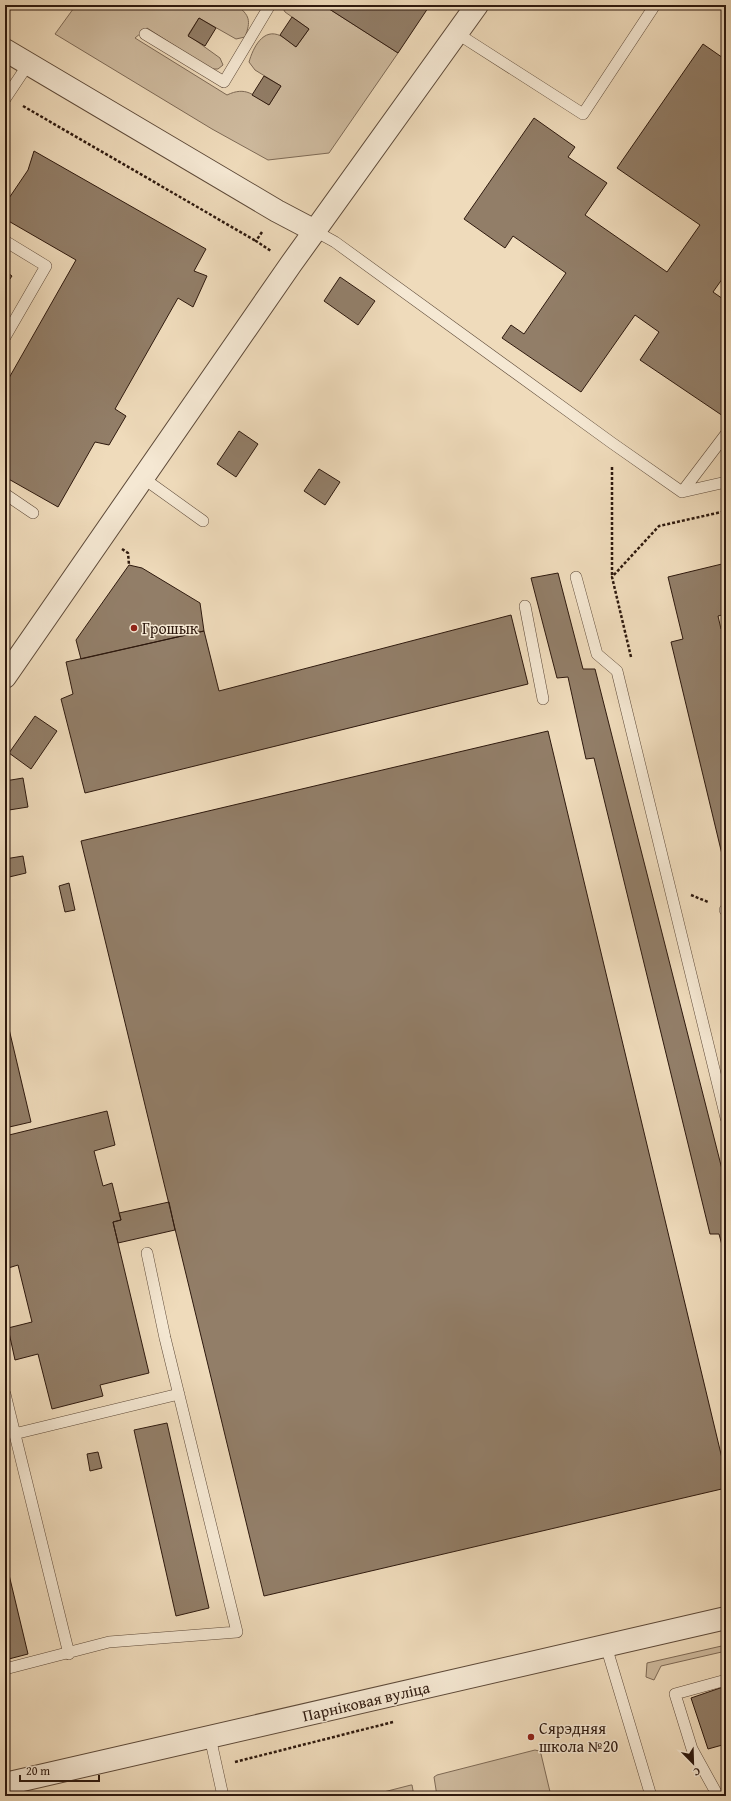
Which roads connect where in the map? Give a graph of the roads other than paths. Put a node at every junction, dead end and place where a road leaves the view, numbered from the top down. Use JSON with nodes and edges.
{"nodes":[{"id":1,"x":270,"y":5,"type":"edge"},
{"id":2,"x":477,"y":5,"type":"edge"},
{"id":3,"x":653,"y":8,"type":"dead end"},
{"id":4,"x":145,"y":34,"type":"dead end"},
{"id":5,"x":458,"y":34,"type":"junction"},
{"id":6,"x":5,"y":50,"type":"edge"},
{"id":7,"x":29,"y":63,"type":"junction"},
{"id":8,"x":6,"y":98,"type":"edge"},
{"id":9,"x":315,"y":231,"type":"junction"},
{"id":10,"x":5,"y":241,"type":"edge"},
{"id":11,"x":5,"y":337,"type":"edge"},
{"id":12,"x":726,"y":434,"type":"edge"},
{"id":13,"x":143,"y":478,"type":"junction"},
{"id":14,"x":726,"y":482,"type":"edge"},
{"id":15,"x":682,"y":492,"type":"junction"},
{"id":16,"x":5,"y":494,"type":"edge"},
{"id":17,"x":33,"y":513,"type":"dead end"},
{"id":18,"x":202,"y":522,"type":"dead end"},
{"id":19,"x":576,"y":577,"type":"dead end"},
{"id":20,"x":525,"y":606,"type":"dead end"},
{"id":21,"x":5,"y":677,"type":"edge"},
{"id":22,"x":543,"y":699,"type":"dead end"},
{"id":23,"x":726,"y":1118,"type":"edge"},
{"id":24,"x":147,"y":1253,"type":"dead end"},
{"id":25,"x":5,"y":1394,"type":"edge"},
{"id":26,"x":179,"y":1394,"type":"junction"},
{"id":27,"x":14,"y":1434,"type":"junction"},
{"id":28,"x":726,"y":1618,"type":"edge"},
{"id":29,"x":606,"y":1646,"type":"junction"},
{"id":30,"x":69,"y":1654,"type":"junction"},
{"id":31,"x":5,"y":1670,"type":"edge"},
{"id":32,"x":726,"y":1680,"type":"edge"},
{"id":33,"x":210,"y":1737,"type":"junction"},
{"id":34,"x":5,"y":1784,"type":"edge"},
{"id":35,"x":223,"y":1796,"type":"edge"},
{"id":36,"x":651,"y":1796,"type":"edge"},
{"id":37,"x":718,"y":1796,"type":"edge"}],
"edges":[{"from":1,"to":4,"type":"lane"},
{"from":2,"to":5,"type":"street"},
{"from":3,"to":5,"type":"lane"},
{"from":5,"to":9,"type":"street"},
{"from":6,"to":7,"type":"street"},
{"from":7,"to":8,"type":"lane"},
{"from":7,"to":9,"type":"street"},
{"from":9,"to":13,"type":"street"},
{"from":9,"to":15,"type":"lane"},
{"from":10,"to":11,"type":"lane"},
{"from":12,"to":15,"type":"lane"},
{"from":13,"to":18,"type":"lane"},
{"from":13,"to":21,"type":"street"},
{"from":14,"to":15,"type":"lane"},
{"from":16,"to":17,"type":"lane"},
{"from":19,"to":23,"type":"lane"},
{"from":20,"to":22,"type":"lane"},
{"from":24,"to":26,"type":"lane"},
{"from":25,"to":27,"type":"lane"},
{"from":26,"to":27,"type":"lane"},
{"from":26,"to":30,"type":"lane"},
{"from":27,"to":30,"type":"lane"},
{"from":28,"to":29,"type":"street","name":"Парніковая вуліца"},
{"from":29,"to":33,"type":"street","name":"Парніковая вуліца"},
{"from":29,"to":36,"type":"lane"},
{"from":30,"to":31,"type":"lane"},
{"from":32,"to":37,"type":"lane"},
{"from":33,"to":34,"type":"street","name":"Парніковая вуліца"},
{"from":33,"to":35,"type":"lane"}]}
